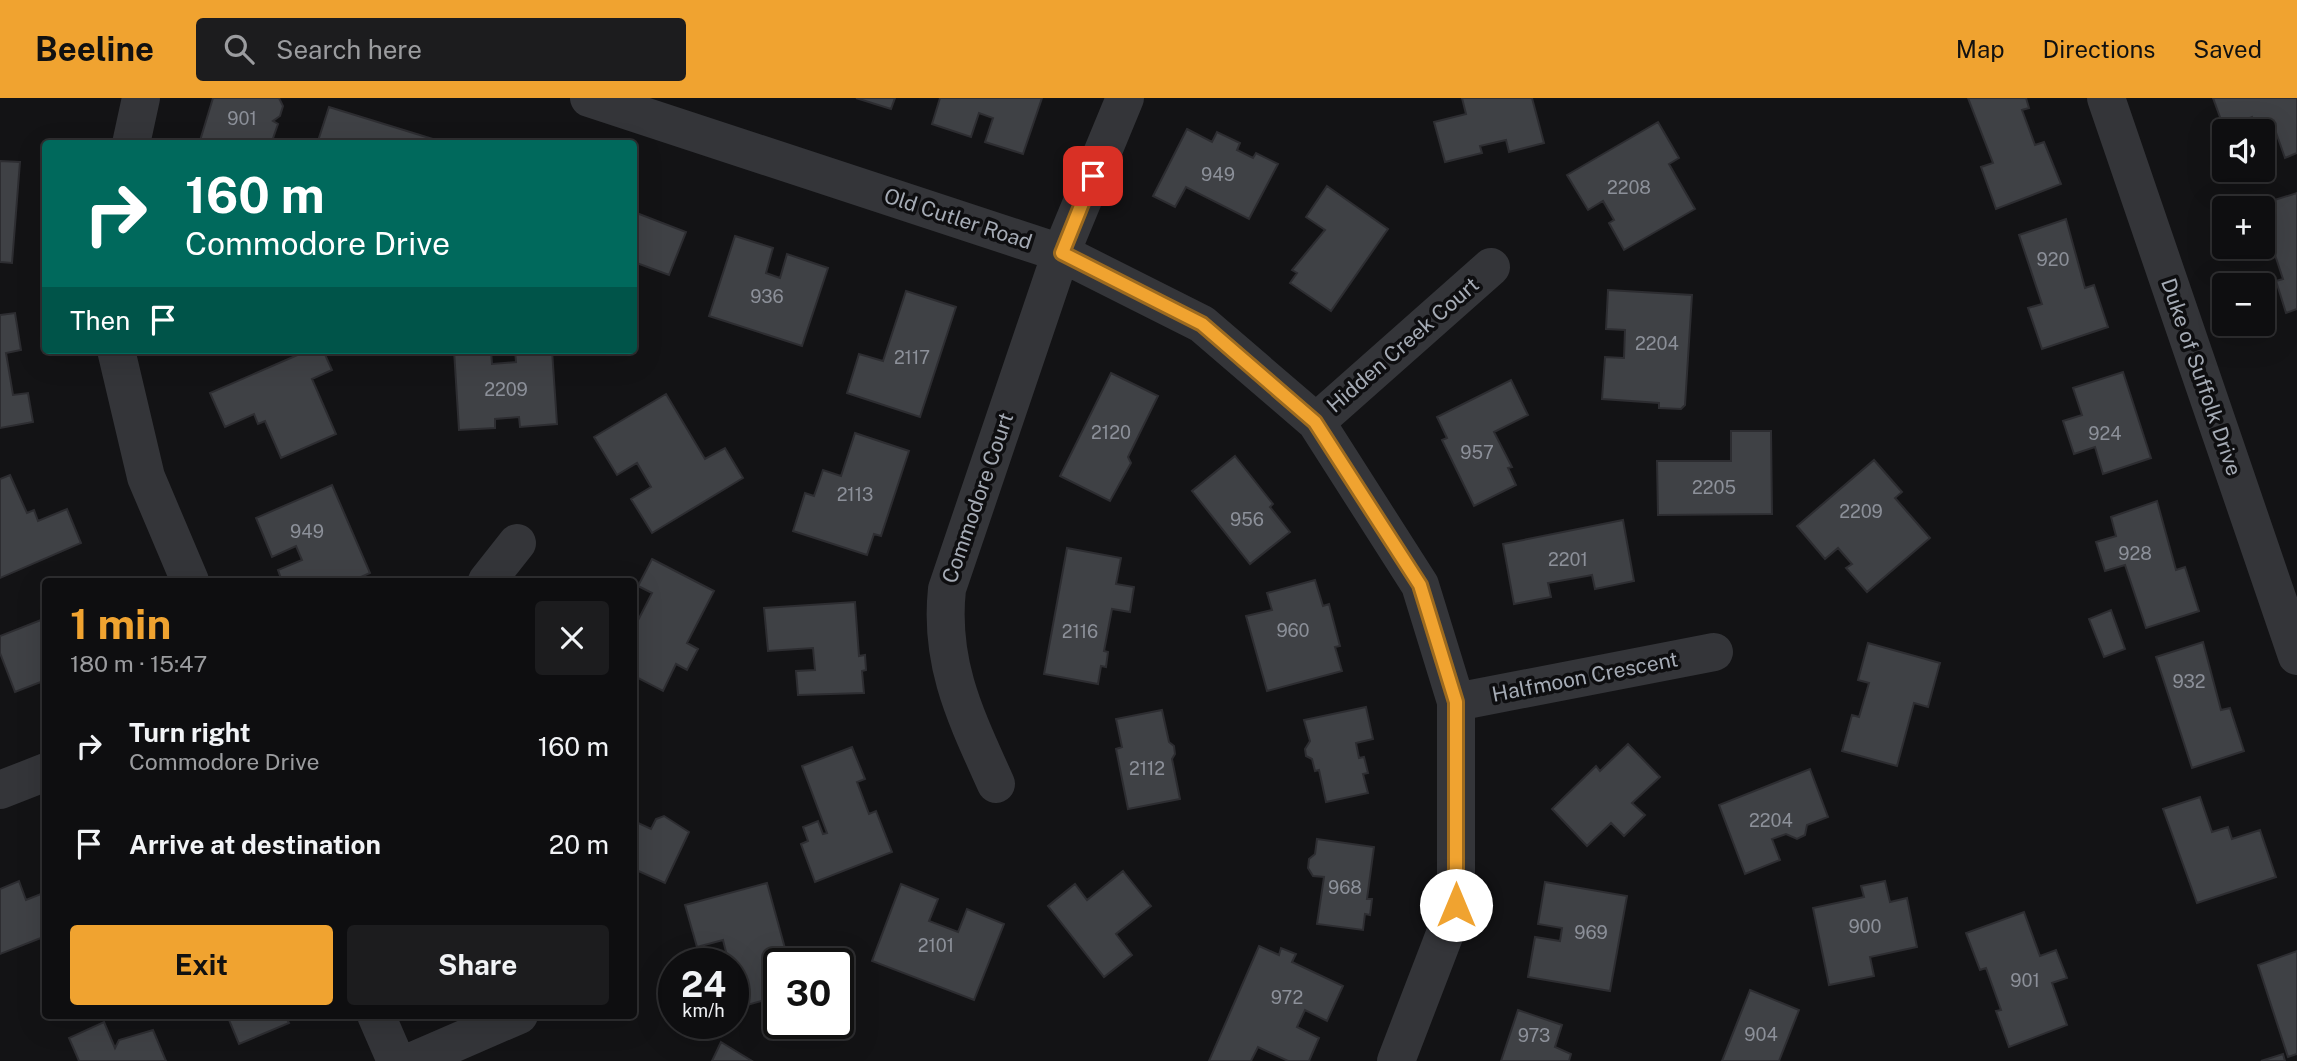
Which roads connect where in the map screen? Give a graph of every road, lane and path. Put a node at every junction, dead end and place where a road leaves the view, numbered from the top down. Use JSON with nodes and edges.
{"nodes":[{"id":1,"x":141,"y":98,"type":"edge"},
{"id":2,"x":589,"y":98,"type":"edge"},
{"id":3,"x":1125,"y":98,"type":"edge"},
{"id":4,"x":2106,"y":98,"type":"edge"},
{"id":5,"x":132,"y":140,"type":"edge"},
{"id":6,"x":1062,"y":253,"type":"junction"},
{"id":7,"x":1491,"y":267,"type":"dead end"},
{"id":8,"x":117,"y":354,"type":"edge"},
{"id":9,"x":1315,"y":422,"type":"junction"},
{"id":10,"x":517,"y":544,"type":"dead end"},
{"id":11,"x":189,"y":578,"type":"edge"},
{"id":12,"x":489,"y":578,"type":"edge"},
{"id":13,"x":1714,"y":652,"type":"dead end"},
{"id":14,"x":2297,"y":656,"type":"edge"},
{"id":15,"x":1456,"y":702,"type":"junction"},
{"id":16,"x":42,"y":774,"type":"edge"},
{"id":17,"x":996,"y":784,"type":"dead end"},
{"id":18,"x":0,"y":790,"type":"edge"},
{"id":19,"x":378,"y":1019,"type":"edge"},
{"id":20,"x":510,"y":1019,"type":"edge"},
{"id":21,"x":396,"y":1061,"type":"edge"},
{"id":22,"x":413,"y":1061,"type":"edge"},
{"id":23,"x":1396,"y":1061,"type":"edge"}],
"edges":[{"from":1,"to":5,"type":"street"},
{"from":2,"to":6,"type":"street","name":"Old Cutler Road"},
{"from":3,"to":6,"type":"street","name":"Commodore Court"},
{"from":4,"to":14,"type":"street","name":"Duke of Suffolk Drive"},
{"from":6,"to":9,"type":"street","name":"Old Cutler Road"},
{"from":6,"to":17,"type":"street","name":"Commodore Court"},
{"from":7,"to":9,"type":"street","name":"Hidden Creek Court"},
{"from":8,"to":11,"type":"street"},
{"from":9,"to":15,"type":"street","name":"Old Cutler Road"},
{"from":10,"to":12,"type":"street"},
{"from":13,"to":15,"type":"street","name":"Halfmoon Crescent"},
{"from":15,"to":23,"type":"street","name":"Old Cutler Road"},
{"from":16,"to":18,"type":"street"},
{"from":19,"to":21,"type":"street"},
{"from":20,"to":22,"type":"street"}]}
